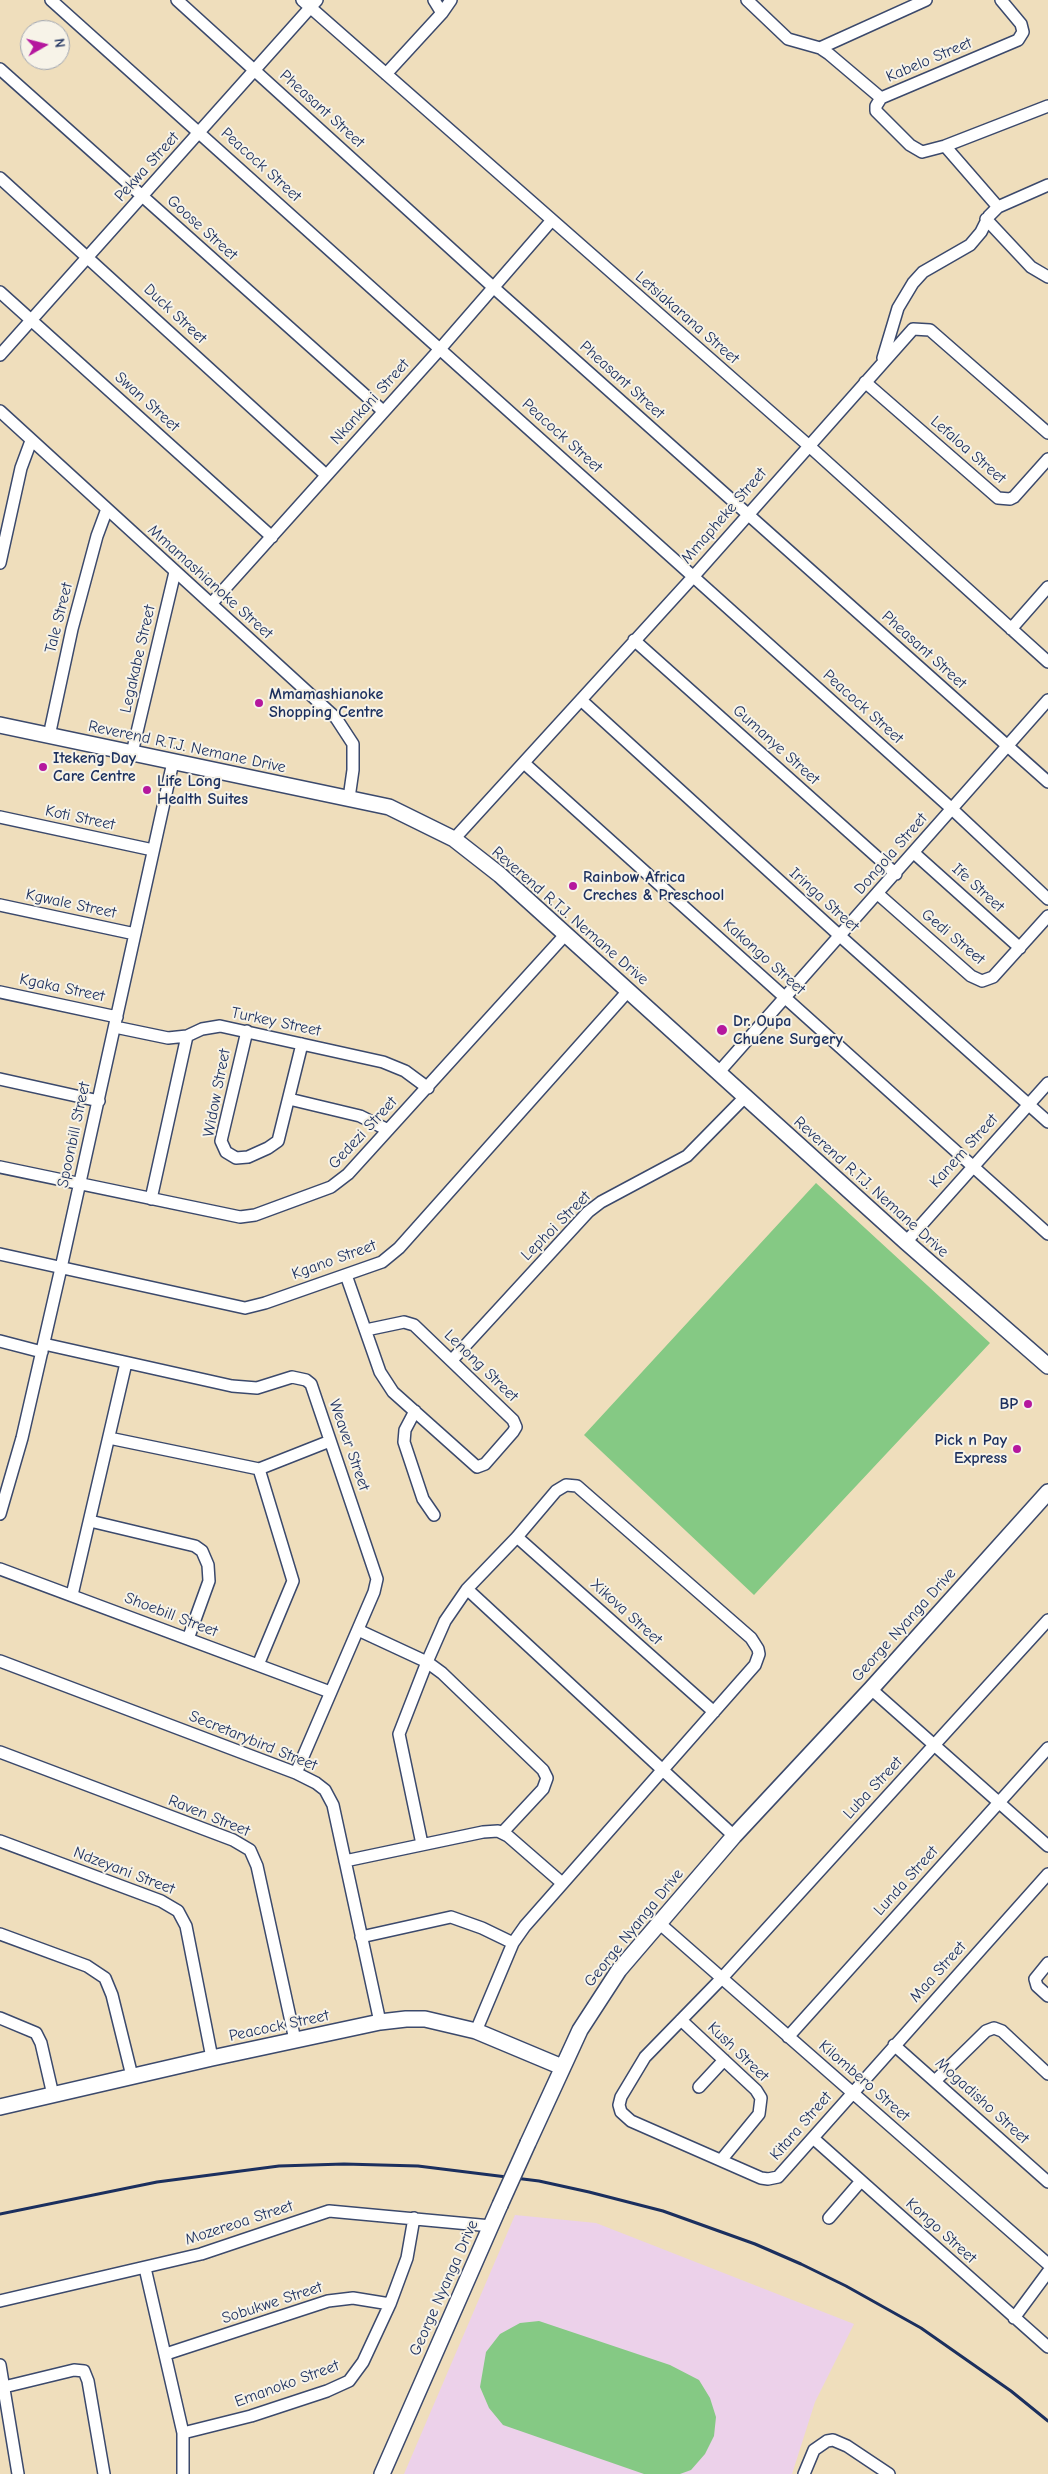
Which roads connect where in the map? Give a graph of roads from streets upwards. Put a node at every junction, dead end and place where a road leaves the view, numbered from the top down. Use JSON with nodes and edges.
{"nodes":[{"id":1,"x":51,"y":0,"type":"edge"},
{"id":2,"x":177,"y":0,"type":"edge"},
{"id":3,"x":434,"y":0,"type":"edge"},
{"id":4,"x":451,"y":0,"type":"edge"},
{"id":5,"x":747,"y":0,"type":"edge"},
{"id":6,"x":926,"y":0,"type":"edge"},
{"id":7,"x":1001,"y":0,"type":"edge"},
{"id":8,"x":310,"y":2,"type":"edge"},
{"id":9,"x":442,"y":13,"type":"junction"},
{"id":10,"x":820,"y":48,"type":"junction"},
{"id":11,"x":0,"y":69,"type":"edge"},
{"id":12,"x":254,"y":70,"type":"junction"},
{"id":13,"x":386,"y":74,"type":"junction"},
{"id":14,"x":881,"y":98,"type":"junction"},
{"id":15,"x":1048,"y":106,"type":"edge"},
{"id":16,"x":199,"y":132,"type":"junction"},
{"id":17,"x":945,"y":146,"type":"junction"},
{"id":18,"x":0,"y":178,"type":"edge"},
{"id":19,"x":1048,"y":185,"type":"edge"},
{"id":20,"x":142,"y":196,"type":"junction"},
{"id":21,"x":998,"y":207,"type":"junction"},
{"id":22,"x":986,"y":219,"type":"junction"},
{"id":23,"x":552,"y":220,"type":"junction"},
{"id":24,"x":88,"y":257,"type":"junction"},
{"id":25,"x":1048,"y":277,"type":"edge"},
{"id":26,"x":493,"y":287,"type":"junction"},
{"id":27,"x":0,"y":292,"type":"edge"},
{"id":28,"x":31,"y":320,"type":"junction"},
{"id":29,"x":440,"y":349,"type":"junction"},
{"id":30,"x":0,"y":355,"type":"edge"},
{"id":31,"x":882,"y":362,"type":"junction"},
{"id":32,"x":865,"y":382,"type":"junction"},
{"id":33,"x":383,"y":411,"type":"junction"},
{"id":34,"x":0,"y":412,"type":"edge"},
{"id":35,"x":1048,"y":433,"type":"edge"},
{"id":36,"x":31,"y":441,"type":"junction"},
{"id":37,"x":808,"y":445,"type":"junction"},
{"id":38,"x":1048,"y":459,"type":"edge"},
{"id":39,"x":326,"y":475,"type":"junction"},
{"id":40,"x":106,"y":509,"type":"junction"},
{"id":41,"x":748,"y":513,"type":"junction"},
{"id":42,"x":272,"y":537,"type":"junction"},
{"id":43,"x":0,"y":563,"type":"edge"},
{"id":44,"x":175,"y":572,"type":"junction"},
{"id":45,"x":692,"y":577,"type":"junction"},
{"id":46,"x":1048,"y":587,"type":"edge"},
{"id":47,"x":210,"y":604,"type":"junction"},
{"id":48,"x":1012,"y":629,"type":"junction"},
{"id":49,"x":634,"y":640,"type":"junction"},
{"id":50,"x":1048,"y":662,"type":"edge"},
{"id":51,"x":581,"y":700,"type":"junction"},
{"id":52,"x":1048,"y":700,"type":"edge"},
{"id":53,"x":0,"y":725,"type":"edge"},
{"id":54,"x":49,"y":736,"type":"junction"},
{"id":55,"x":1008,"y":747,"type":"junction"},
{"id":56,"x":132,"y":753,"type":"junction"},
{"id":57,"x":173,"y":762,"type":"junction"},
{"id":58,"x":524,"y":763,"type":"junction"},
{"id":59,"x":1048,"y":782,"type":"edge"},
{"id":60,"x":349,"y":798,"type":"junction"},
{"id":61,"x":952,"y":809,"type":"junction"},
{"id":62,"x":0,"y":817,"type":"edge"},
{"id":63,"x":454,"y":839,"type":"junction"},
{"id":64,"x":153,"y":850,"type":"junction"},
{"id":65,"x":914,"y":853,"type":"junction"},
{"id":66,"x":896,"y":874,"type":"junction"},
{"id":67,"x":878,"y":894,"type":"junction"},
{"id":68,"x":1048,"y":899,"type":"edge"},
{"id":69,"x":0,"y":905,"type":"edge"},
{"id":70,"x":1048,"y":916,"type":"edge"},
{"id":71,"x":135,"y":934,"type":"junction"},
{"id":72,"x":565,"y":934,"type":"junction"},
{"id":73,"x":840,"y":936,"type":"junction"},
{"id":74,"x":1020,"y":948,"type":"junction"},
{"id":75,"x":629,"y":990,"type":"junction"},
{"id":76,"x":0,"y":992,"type":"edge"},
{"id":77,"x":784,"y":997,"type":"junction"},
{"id":78,"x":116,"y":1022,"type":"junction"},
{"id":79,"x":246,"y":1031,"type":"junction"},
{"id":80,"x":187,"y":1036,"type":"junction"},
{"id":81,"x":302,"y":1044,"type":"junction"},
{"id":82,"x":718,"y":1073,"type":"junction"},
{"id":83,"x":0,"y":1079,"type":"edge"},
{"id":84,"x":1048,"y":1083,"type":"edge"},
{"id":85,"x":428,"y":1088,"type":"junction"},
{"id":86,"x":745,"y":1097,"type":"junction"},
{"id":87,"x":289,"y":1099,"type":"junction"},
{"id":88,"x":99,"y":1101,"type":"junction"},
{"id":89,"x":1029,"y":1105,"type":"junction"},
{"id":90,"x":1048,"y":1122,"type":"edge"},
{"id":91,"x":388,"y":1130,"type":"junction"},
{"id":92,"x":0,"y":1167,"type":"edge"},
{"id":93,"x":971,"y":1167,"type":"junction"},
{"id":94,"x":80,"y":1184,"type":"junction"},
{"id":95,"x":151,"y":1199,"type":"junction"},
{"id":96,"x":1048,"y":1234,"type":"edge"},
{"id":97,"x":906,"y":1242,"type":"junction"},
{"id":98,"x":0,"y":1254,"type":"edge"},
{"id":99,"x":61,"y":1268,"type":"junction"},
{"id":100,"x":346,"y":1274,"type":"junction"},
{"id":101,"x":366,"y":1330,"type":"junction"},
{"id":102,"x":1011,"y":1335,"type":"junction"},
{"id":103,"x":0,"y":1341,"type":"edge"},
{"id":104,"x":43,"y":1348,"type":"junction"},
{"id":105,"x":452,"y":1360,"type":"junction"},
{"id":106,"x":126,"y":1363,"type":"junction"},
{"id":107,"x":1048,"y":1366,"type":"edge"},
{"id":108,"x":1048,"y":1373,"type":"edge"},
{"id":109,"x":415,"y":1411,"type":"junction"},
{"id":110,"x":109,"y":1438,"type":"junction"},
{"id":111,"x":330,"y":1441,"type":"junction"},
{"id":112,"x":259,"y":1469,"type":"junction"},
{"id":113,"x":5,"y":1482,"type":"edge"},
{"id":114,"x":1046,"y":1498,"type":"edge"},
{"id":115,"x":0,"y":1514,"type":"edge"},
{"id":116,"x":434,"y":1514,"type":"dead end"},
{"id":117,"x":90,"y":1521,"type":"junction"},
{"id":118,"x":517,"y":1537,"type":"junction"},
{"id":119,"x":0,"y":1569,"type":"edge"},
{"id":120,"x":467,"y":1589,"type":"junction"},
{"id":121,"x":72,"y":1595,"type":"junction"},
{"id":122,"x":1048,"y":1620,"type":"edge"},
{"id":123,"x":358,"y":1630,"type":"junction"},
{"id":124,"x":188,"y":1639,"type":"junction"},
{"id":125,"x":0,"y":1661,"type":"edge"},
{"id":126,"x":427,"y":1662,"type":"junction"},
{"id":127,"x":258,"y":1665,"type":"junction"},
{"id":128,"x":871,"y":1689,"type":"junction"},
{"id":129,"x":330,"y":1692,"type":"junction"},
{"id":130,"x":714,"y":1712,"type":"junction"},
{"id":131,"x":935,"y":1745,"type":"junction"},
{"id":132,"x":1048,"y":1748,"type":"edge"},
{"id":133,"x":0,"y":1752,"type":"edge"},
{"id":134,"x":662,"y":1770,"type":"junction"},
{"id":135,"x":296,"y":1773,"type":"junction"},
{"id":136,"x":998,"y":1802,"type":"junction"},
{"id":137,"x":502,"y":1833,"type":"junction"},
{"id":138,"x":734,"y":1836,"type":"junction"},
{"id":139,"x":0,"y":1841,"type":"edge"},
{"id":140,"x":422,"y":1844,"type":"junction"},
{"id":141,"x":1048,"y":1846,"type":"edge"},
{"id":142,"x":345,"y":1861,"type":"junction"},
{"id":143,"x":1048,"y":1874,"type":"edge"},
{"id":144,"x":562,"y":1883,"type":"junction"},
{"id":145,"x":659,"y":1923,"type":"junction"},
{"id":146,"x":0,"y":1934,"type":"edge"},
{"id":147,"x":361,"y":1937,"type":"junction"},
{"id":148,"x":513,"y":1943,"type":"junction"},
{"id":149,"x":1048,"y":1963,"type":"edge"},
{"id":150,"x":722,"y":1978,"type":"junction"},
{"id":151,"x":1048,"y":1996,"type":"edge"},
{"id":152,"x":0,"y":2018,"type":"edge"},
{"id":153,"x":681,"y":2020,"type":"junction"},
{"id":154,"x":380,"y":2022,"type":"junction"},
{"id":155,"x":476,"y":2031,"type":"junction"},
{"id":156,"x":788,"y":2037,"type":"junction"},
{"id":157,"x":295,"y":2040,"type":"junction"},
{"id":158,"x":894,"y":2045,"type":"junction"},
{"id":159,"x":212,"y":2058,"type":"junction"},
{"id":160,"x":724,"y":2060,"type":"junction"},
{"id":161,"x":562,"y":2068,"type":"junction"},
{"id":162,"x":1048,"y":2074,"type":"edge"},
{"id":163,"x":132,"y":2076,"type":"junction"},
{"id":164,"x":936,"y":2081,"type":"junction"},
{"id":165,"x":699,"y":2087,"type":"dead end"},
{"id":166,"x":852,"y":2092,"type":"junction"},
{"id":167,"x":53,"y":2095,"type":"junction"},
{"id":168,"x":0,"y":2107,"type":"edge"},
{"id":169,"x":813,"y":2138,"type":"junction"},
{"id":170,"x":722,"y":2159,"type":"junction"},
{"id":171,"x":773,"y":2179,"type":"joint"},
{"id":172,"x":860,"y":2181,"type":"junction"},
{"id":173,"x":1048,"y":2182,"type":"edge"},
{"id":174,"x":414,"y":2218,"type":"junction"},
{"id":175,"x":828,"y":2218,"type":"dead end"},
{"id":176,"x":491,"y":2226,"type":"junction"},
{"id":177,"x":1048,"y":2264,"type":"edge"},
{"id":178,"x":145,"y":2268,"type":"junction"},
{"id":179,"x":1048,"y":2272,"type":"edge"},
{"id":180,"x":0,"y":2301,"type":"edge"},
{"id":181,"x":390,"y":2304,"type":"junction"},
{"id":182,"x":1014,"y":2318,"type":"junction"},
{"id":183,"x":1048,"y":2347,"type":"edge"},
{"id":184,"x":166,"y":2354,"type":"junction"},
{"id":185,"x":0,"y":2366,"type":"edge"},
{"id":186,"x":4,"y":2387,"type":"junction"},
{"id":187,"x":183,"y":2433,"type":"junction"},
{"id":188,"x":18,"y":2474,"type":"edge"},
{"id":189,"x":104,"y":2474,"type":"edge"},
{"id":190,"x":182,"y":2474,"type":"edge"},
{"id":191,"x":382,"y":2474,"type":"edge"},
{"id":192,"x":804,"y":2474,"type":"edge"},
{"id":193,"x":889,"y":2474,"type":"edge"}],
"edges":[{"from":1,"to":16,"type":"street","name":"Peacock Street"},
{"from":2,"to":12,"type":"street","name":"Pheasant Street"},
{"from":3,"to":9,"type":"street"},
{"from":4,"to":9,"type":"street"},
{"from":5,"to":10,"type":"street"},
{"from":6,"to":10,"type":"street"},
{"from":7,"to":14,"type":"street","name":"Kabelo Street"},
{"from":8,"to":12,"type":"street","name":"Pekwa Street"},
{"from":8,"to":13,"type":"street","name":"Letsiakarana Street"},
{"from":9,"to":13,"type":"street"},
{"from":10,"to":14,"type":"street","name":"Kabelo Street"},
{"from":11,"to":20,"type":"street","name":"Goose Street"},
{"from":12,"to":16,"type":"street","name":"Pekwa Street"},
{"from":12,"to":26,"type":"street","name":"Pheasant Street"},
{"from":13,"to":23,"type":"street","name":"Letsiakarana Street"},
{"from":14,"to":17,"type":"street"},
{"from":15,"to":17,"type":"street"},
{"from":16,"to":20,"type":"street","name":"Pekwa Street"},
{"from":16,"to":29,"type":"street","name":"Peacock Street"},
{"from":17,"to":21,"type":"street"},
{"from":18,"to":24,"type":"street","name":"Duck Street"},
{"from":19,"to":21,"type":"street"},
{"from":20,"to":24,"type":"street","name":"Pekwa Street"},
{"from":20,"to":33,"type":"street","name":"Goose Street"},
{"from":21,"to":22,"type":"street","name":"Mmapheke Street"},
{"from":22,"to":25,"type":"street"},
{"from":22,"to":31,"type":"street","name":"Mmapheke Street"},
{"from":23,"to":26,"type":"street","name":"Nkankani Street"},
{"from":23,"to":37,"type":"street","name":"Letsiakarana Street"},
{"from":24,"to":28,"type":"street","name":"Pekwa Street"},
{"from":24,"to":39,"type":"street","name":"Duck Street"},
{"from":26,"to":29,"type":"street","name":"Nkankani Street"},
{"from":26,"to":41,"type":"street","name":"Pheasant Street"},
{"from":27,"to":28,"type":"street","name":"Swan Street"},
{"from":28,"to":30,"type":"street","name":"Pekwa Street"},
{"from":28,"to":42,"type":"street","name":"Swan Street"},
{"from":29,"to":33,"type":"street","name":"Nkankani Street"},
{"from":29,"to":45,"type":"street","name":"Peacock Street"},
{"from":31,"to":32,"type":"street","name":"Mmapheke Street"},
{"from":31,"to":35,"type":"street"},
{"from":32,"to":37,"type":"street","name":"Mmapheke Street"},
{"from":32,"to":38,"type":"street","name":"Lefaloa Street"},
{"from":33,"to":39,"type":"street","name":"Nkankani Street"},
{"from":34,"to":36,"type":"street","name":"Mmamashianoke Street"},
{"from":36,"to":40,"type":"street","name":"Mmamashianoke Street"},
{"from":36,"to":43,"type":"street"},
{"from":37,"to":41,"type":"street","name":"Mmapheke Street"},
{"from":37,"to":48,"type":"street","name":"Letsiakarana Street"},
{"from":39,"to":42,"type":"street","name":"Nkankani Street"},
{"from":40,"to":44,"type":"street","name":"Mmamashianoke Street"},
{"from":40,"to":54,"type":"street","name":"Tale Street"},
{"from":41,"to":45,"type":"street","name":"Mmapheke Street"},
{"from":41,"to":55,"type":"street","name":"Pheasant Street"},
{"from":42,"to":47,"type":"street","name":"Nkankani Street"},
{"from":44,"to":47,"type":"street","name":"Mmamashianoke Street"},
{"from":44,"to":56,"type":"street","name":"Legakabe Street"},
{"from":45,"to":49,"type":"street","name":"Mmapheke Street"},
{"from":45,"to":61,"type":"street","name":"Peacock Street"},
{"from":46,"to":48,"type":"street"},
{"from":47,"to":60,"type":"street","name":"Mmamashianoke Street"},
{"from":48,"to":50,"type":"street","name":"Letsiakarana Street"},
{"from":49,"to":51,"type":"street","name":"Mmapheke Street"},
{"from":49,"to":66,"type":"street","name":"Gumanye Street"},
{"from":51,"to":58,"type":"street","name":"Mmapheke Street"},
{"from":51,"to":73,"type":"street","name":"Iringa Street"},
{"from":52,"to":55,"type":"street","name":"Dongola Street"},
{"from":53,"to":54,"type":"street","name":"Reverend R.T.J. Nemane Drive"},
{"from":54,"to":56,"type":"street","name":"Reverend R.T.J. Nemane Drive"},
{"from":55,"to":59,"type":"street","name":"Pheasant Street"},
{"from":55,"to":61,"type":"street","name":"Dongola Street"},
{"from":56,"to":57,"type":"street","name":"Reverend R.T.J. Nemane Drive"},
{"from":57,"to":60,"type":"street","name":"Reverend R.T.J. Nemane Drive"},
{"from":57,"to":64,"type":"street","name":"Spoonbill Street"},
{"from":58,"to":63,"type":"street","name":"Mmapheke Street"},
{"from":58,"to":77,"type":"street","name":"Kakongo Street"},
{"from":60,"to":63,"type":"street","name":"Reverend R.T.J. Nemane Drive"},
{"from":61,"to":65,"type":"street","name":"Dongola Street"},
{"from":61,"to":68,"type":"street","name":"Peacock Street"},
{"from":62,"to":64,"type":"street","name":"Koti Street"},
{"from":63,"to":72,"type":"street","name":"Reverend R.T.J. Nemane Drive"},
{"from":64,"to":71,"type":"street","name":"Spoonbill Street"},
{"from":65,"to":66,"type":"street","name":"Dongola Street"},
{"from":65,"to":74,"type":"street","name":"Ife Street"},
{"from":66,"to":67,"type":"street","name":"Dongola Street"},
{"from":67,"to":73,"type":"street","name":"Dongola Street"},
{"from":67,"to":74,"type":"street","name":"Gedi Street"},
{"from":69,"to":71,"type":"street","name":"Kgwale Street"},
{"from":70,"to":74,"type":"street","name":"Gedi Street"},
{"from":71,"to":78,"type":"street","name":"Spoonbill Street"},
{"from":72,"to":75,"type":"street","name":"Reverend R.T.J. Nemane Drive"},
{"from":72,"to":85,"type":"street","name":"Gedezi Street"},
{"from":73,"to":77,"type":"street","name":"Dongola Street"},
{"from":73,"to":89,"type":"street","name":"Iringa Street"},
{"from":75,"to":82,"type":"street","name":"Reverend R.T.J. Nemane Drive"},
{"from":75,"to":100,"type":"street","name":"Kgano Street"},
{"from":76,"to":78,"type":"street","name":"Kgaka Street"},
{"from":77,"to":82,"type":"street","name":"Dongola Street"},
{"from":77,"to":93,"type":"street","name":"Kakongo Street"},
{"from":78,"to":80,"type":"street","name":"Kgaka Street"},
{"from":78,"to":88,"type":"street","name":"Spoonbill Street"},
{"from":79,"to":80,"type":"street","name":"Turkey Street"},
{"from":79,"to":81,"type":"street","name":"Turkey Street"},
{"from":79,"to":87,"type":"street","name":"Widow Street"},
{"from":80,"to":95,"type":"street"},
{"from":81,"to":85,"type":"street","name":"Turkey Street"},
{"from":81,"to":87,"type":"street","name":"Widow Street"},
{"from":82,"to":86,"type":"street","name":"Reverend R.T.J. Nemane Drive"},
{"from":83,"to":88,"type":"street"},
{"from":84,"to":89,"type":"street","name":"Kanem Street"},
{"from":85,"to":91,"type":"street","name":"Gedezi Street"},
{"from":86,"to":97,"type":"street","name":"Reverend R.T.J. Nemane Drive"},
{"from":86,"to":105,"type":"street","name":"Lephoi Street"},
{"from":87,"to":91,"type":"street"},
{"from":88,"to":94,"type":"street","name":"Spoonbill Street"},
{"from":89,"to":90,"type":"street","name":"Iringa Street"},
{"from":89,"to":93,"type":"street","name":"Kanem Street"},
{"from":91,"to":95,"type":"street","name":"Gedezi Street"},
{"from":92,"to":94,"type":"street","name":"Gedezi Street"},
{"from":93,"to":96,"type":"street","name":"Kakongo Street"},
{"from":93,"to":97,"type":"street","name":"Kanem Street"},
{"from":94,"to":95,"type":"street","name":"Gedezi Street"},
{"from":94,"to":99,"type":"street","name":"Spoonbill Street"},
{"from":97,"to":102,"type":"street","name":"Reverend R.T.J. Nemane Drive"},
{"from":98,"to":99,"type":"street","name":"Kgano Street"},
{"from":99,"to":100,"type":"street","name":"Kgano Street"},
{"from":99,"to":104,"type":"street","name":"Spoonbill Street"},
{"from":100,"to":101,"type":"street","name":"Lenong Street"},
{"from":101,"to":105,"type":"street","name":"Lenong Street"},
{"from":101,"to":109,"type":"street","name":"Lenong Street"},
{"from":102,"to":107,"type":"street","name":"Reverend R.T.J. Nemane Drive"},
{"from":102,"to":108,"type":"street","name":"Reverend R.T.J. Nemane Drive"},
{"from":103,"to":104,"type":"street","name":"Weaver Street"},
{"from":104,"to":106,"type":"street","name":"Weaver Street"},
{"from":104,"to":113,"type":"street","name":"Spoonbill Street"},
{"from":105,"to":109,"type":"street","name":"Lenong Street"},
{"from":106,"to":110,"type":"street"},
{"from":106,"to":111,"type":"street","name":"Weaver Street"},
{"from":109,"to":116,"type":"street"},
{"from":110,"to":112,"type":"street"},
{"from":110,"to":117,"type":"street"},
{"from":111,"to":112,"type":"street"},
{"from":111,"to":123,"type":"street","name":"Weaver Street"},
{"from":112,"to":127,"type":"street"},
{"from":113,"to":115,"type":"street","name":"Spoonbill Street"},
{"from":114,"to":128,"type":"street","name":"George Nyanga Drive"},
{"from":117,"to":121,"type":"street"},
{"from":117,"to":124,"type":"street"},
{"from":118,"to":120,"type":"street"},
{"from":118,"to":130,"type":"street","name":"Xikova Street"},
{"from":118,"to":130,"type":"street"},
{"from":119,"to":121,"type":"street","name":"Shoebill Street"},
{"from":120,"to":126,"type":"street"},
{"from":120,"to":134,"type":"street"},
{"from":121,"to":124,"type":"street","name":"Shoebill Street"},
{"from":122,"to":131,"type":"street","name":"Luba Street"},
{"from":123,"to":126,"type":"street"},
{"from":123,"to":129,"type":"street","name":"Weaver Street"},
{"from":124,"to":127,"type":"street","name":"Shoebill Street"},
{"from":125,"to":135,"type":"street","name":"Secretarybird Street"},
{"from":126,"to":137,"type":"street"},
{"from":126,"to":140,"type":"street"},
{"from":127,"to":129,"type":"street","name":"Shoebill Street"},
{"from":128,"to":131,"type":"street"},
{"from":128,"to":138,"type":"street","name":"George Nyanga Drive"},
{"from":129,"to":135,"type":"street","name":"Weaver Street"},
{"from":130,"to":134,"type":"street"},
{"from":131,"to":136,"type":"street"},
{"from":131,"to":150,"type":"street","name":"Luba Street"},
{"from":132,"to":136,"type":"street","name":"Lunda Street"},
{"from":133,"to":157,"type":"street","name":"Raven Street"},
{"from":134,"to":138,"type":"street"},
{"from":134,"to":144,"type":"street"},
{"from":135,"to":142,"type":"street","name":"Secretarybird Street"},
{"from":136,"to":141,"type":"street"},
{"from":136,"to":156,"type":"street","name":"Lunda Street"},
{"from":137,"to":140,"type":"street"},
{"from":137,"to":144,"type":"street"},
{"from":138,"to":145,"type":"street","name":"George Nyanga Drive"},
{"from":139,"to":159,"type":"street","name":"Ndzeyani Street"},
{"from":140,"to":142,"type":"street"},
{"from":142,"to":147,"type":"street","name":"Secretarybird Street"},
{"from":143,"to":158,"type":"street","name":"Maa Street"},
{"from":144,"to":148,"type":"street"},
{"from":145,"to":150,"type":"street","name":"Kilombero Street"},
{"from":145,"to":161,"type":"street","name":"George Nyanga Drive"},
{"from":146,"to":163,"type":"street"},
{"from":147,"to":148,"type":"street"},
{"from":147,"to":154,"type":"street","name":"Secretarybird Street"},
{"from":148,"to":155,"type":"street"},
{"from":149,"to":151,"type":"street"},
{"from":150,"to":153,"type":"street","name":"Luba Street"},
{"from":150,"to":156,"type":"street","name":"Kilombero Street"},
{"from":152,"to":167,"type":"street"},
{"from":153,"to":160,"type":"street","name":"Kush Street"},
{"from":153,"to":170,"type":"street","name":"Luba Street"},
{"from":154,"to":155,"type":"street","name":"Peacock Street"},
{"from":154,"to":157,"type":"street","name":"Peacock Street"},
{"from":155,"to":161,"type":"street","name":"Peacock Street"},
{"from":156,"to":166,"type":"street","name":"Kilombero Street"},
{"from":157,"to":159,"type":"street","name":"Peacock Street"},
{"from":158,"to":164,"type":"street","name":"Mogadisho Street"},
{"from":158,"to":166,"type":"street","name":"Maa Street"},
{"from":159,"to":163,"type":"street","name":"Peacock Street"},
{"from":160,"to":165,"type":"street"},
{"from":160,"to":170,"type":"street","name":"Kush Street"},
{"from":161,"to":176,"type":"street","name":"George Nyanga Drive","bridge":true},
{"from":162,"to":164,"type":"street"},
{"from":163,"to":167,"type":"street","name":"Peacock Street"},
{"from":164,"to":173,"type":"street","name":"Mogadisho Street"},
{"from":166,"to":169,"type":"street","name":"Kitara Street"},
{"from":166,"to":177,"type":"street","name":"Kilombero Street"},
{"from":167,"to":168,"type":"street","name":"Peacock Street"},
{"from":169,"to":171,"type":"street","name":"Kitara Street"},
{"from":169,"to":172,"type":"street","name":"Kongo Street"},
{"from":170,"to":171,"type":"street","name":"Luba Street"},
{"from":172,"to":175,"type":"street"},
{"from":172,"to":182,"type":"street","name":"Kongo Street"},
{"from":174,"to":176,"type":"street","name":"Mozereoa Street"},
{"from":174,"to":178,"type":"street","name":"Mozereoa Street"},
{"from":174,"to":181,"type":"street","name":"Emanoko Street"},
{"from":176,"to":191,"type":"street","name":"George Nyanga Drive"},
{"from":178,"to":180,"type":"street","name":"Mozereoa Street"},
{"from":178,"to":184,"type":"street"},
{"from":179,"to":182,"type":"street"},
{"from":181,"to":184,"type":"street","name":"Sobukwe Street"},
{"from":181,"to":187,"type":"street","name":"Emanoko Street"},
{"from":182,"to":183,"type":"street","name":"Kongo Street"},
{"from":184,"to":187,"type":"street"},
{"from":185,"to":186,"type":"street"},
{"from":186,"to":188,"type":"street"},
{"from":186,"to":189,"type":"street"},
{"from":187,"to":190,"type":"street"},
{"from":192,"to":193,"type":"street"}]}
